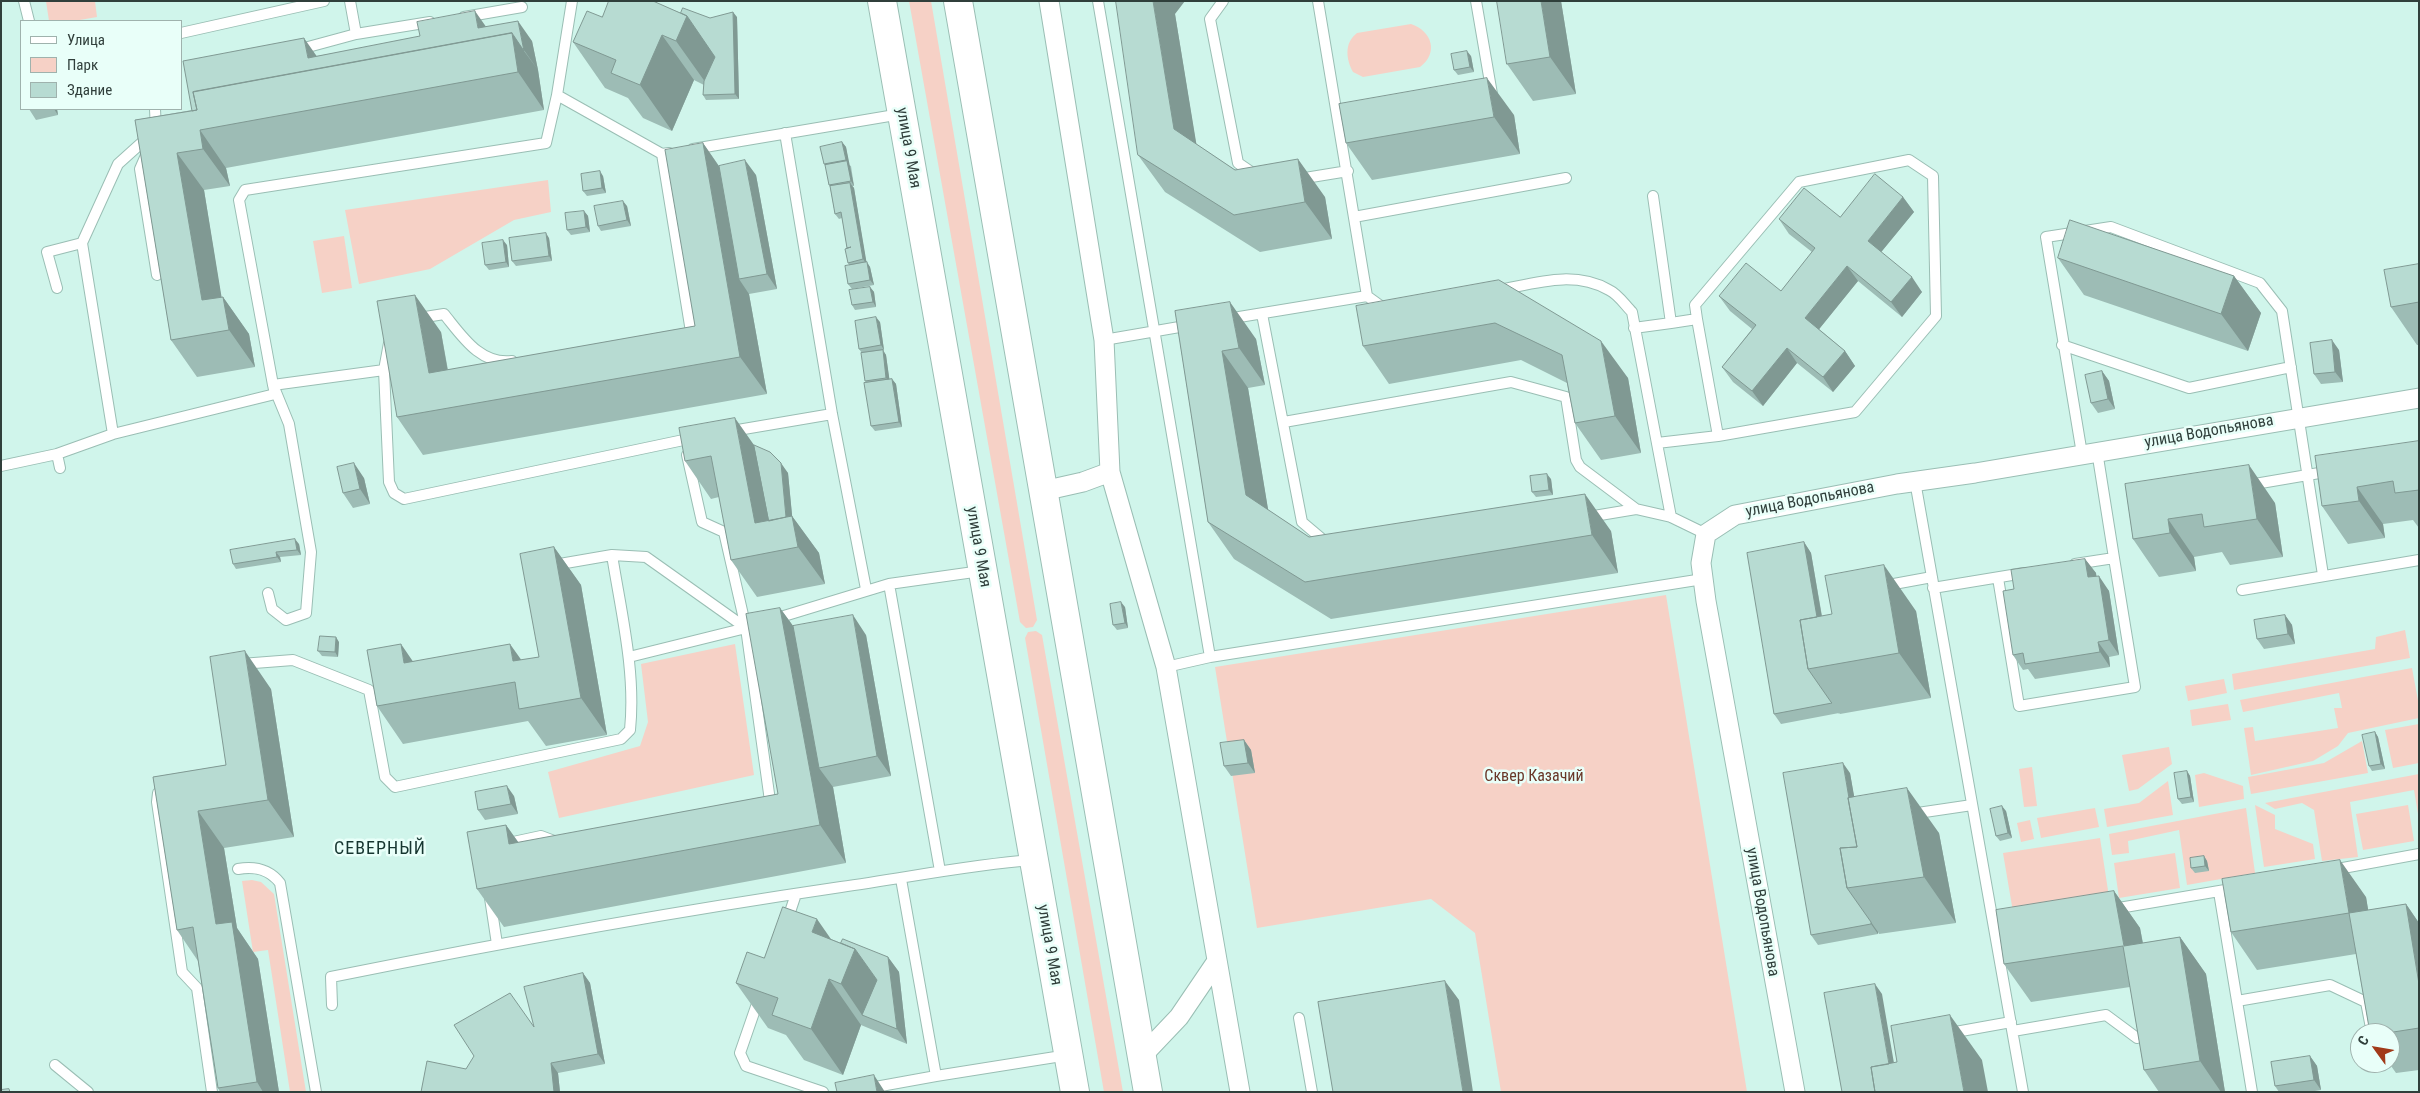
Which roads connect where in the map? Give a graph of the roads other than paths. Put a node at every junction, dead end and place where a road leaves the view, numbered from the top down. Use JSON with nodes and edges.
{"nodes":[{"id":1,"x":24,"y":1,"type":"edge"},
{"id":2,"x":350,"y":1,"type":"edge"},
{"id":3,"x":572,"y":1,"type":"edge"},
{"id":4,"x":882,"y":1,"type":"edge"},
{"id":5,"x":958,"y":1,"type":"edge"},
{"id":6,"x":1049,"y":1,"type":"edge"},
{"id":7,"x":1223,"y":1,"type":"edge"},
{"id":8,"x":1318,"y":1,"type":"edge"},
{"id":9,"x":1476,"y":1,"type":"edge"},
{"id":10,"x":319,"y":2,"type":"edge"},
{"id":11,"x":1098,"y":2,"type":"edge"},
{"id":12,"x":522,"y":7,"type":"dead end"},
{"id":13,"x":29,"y":20,"type":"edge"},
{"id":14,"x":182,"y":33,"type":"edge"},
{"id":15,"x":356,"y":34,"type":"junction"},
{"id":16,"x":308,"y":47,"type":"edge"},
{"id":17,"x":557,"y":95,"type":"junction"},
{"id":18,"x":1482,"y":98,"type":"edge"},
{"id":19,"x":155,"y":110,"type":"edge"},
{"id":20,"x":902,"y":114,"type":"junction"},
{"id":21,"x":156,"y":130,"type":"junction"},
{"id":22,"x":785,"y":133,"type":"junction"},
{"id":23,"x":662,"y":154,"type":"junction"},
{"id":24,"x":1348,"y":171,"type":"junction"},
{"id":25,"x":1566,"y":178,"type":"dead end"},
{"id":26,"x":1289,"y":180,"type":"edge"},
{"id":27,"x":1269,"y":183,"type":"edge"},
{"id":28,"x":1653,"y":196,"type":"dead end"},
{"id":29,"x":1354,"y":217,"type":"junction"},
{"id":30,"x":82,"y":243,"type":"junction"},
{"id":31,"x":157,"y":275,"type":"edge"},
{"id":32,"x":56,"y":288,"type":"dead end"},
{"id":33,"x":1485,"y":293,"type":"edge"},
{"id":34,"x":1367,"y":296,"type":"junction"},
{"id":35,"x":1399,"y":311,"type":"edge"},
{"id":36,"x":1262,"y":314,"type":"junction"},
{"id":37,"x":410,"y":320,"type":"edge"},
{"id":38,"x":1697,"y":320,"type":"junction"},
{"id":39,"x":1671,"y":322,"type":"junction"},
{"id":40,"x":1634,"y":328,"type":"junction"},
{"id":41,"x":391,"y":332,"type":"edge"},
{"id":42,"x":1154,"y":332,"type":"junction"},
{"id":43,"x":682,"y":339,"type":"edge"},
{"id":44,"x":1104,"y":340,"type":"junction"},
{"id":45,"x":2062,"y":345,"type":"junction"},
{"id":46,"x":524,"y":359,"type":"edge"},
{"id":47,"x":2291,"y":367,"type":"junction"},
{"id":48,"x":384,"y":370,"type":"junction"},
{"id":49,"x":274,"y":390,"type":"junction"},
{"id":50,"x":2419,"y":398,"type":"edge"},
{"id":51,"x":832,"y":414,"type":"junction"},
{"id":52,"x":2300,"y":417,"type":"junction"},
{"id":53,"x":1284,"y":422,"type":"junction"},
{"id":54,"x":720,"y":433,"type":"edge"},
{"id":55,"x":113,"y":434,"type":"junction"},
{"id":56,"x":702,"y":436,"type":"edge"},
{"id":57,"x":1718,"y":436,"type":"junction"},
{"id":58,"x":683,"y":440,"type":"junction"},
{"id":59,"x":1657,"y":443,"type":"junction"},
{"id":60,"x":2089,"y":452,"type":"junction"},
{"id":61,"x":57,"y":454,"type":"junction"},
{"id":62,"x":1,"y":466,"type":"edge"},
{"id":63,"x":60,"y":468,"type":"dead end"},
{"id":64,"x":2344,"y":468,"type":"edge"},
{"id":65,"x":1110,"y":472,"type":"junction"},
{"id":66,"x":2307,"y":475,"type":"junction"},
{"id":67,"x":1915,"y":481,"type":"junction"},
{"id":68,"x":2241,"y":487,"type":"edge"},
{"id":69,"x":1043,"y":490,"type":"junction"},
{"id":70,"x":1636,"y":509,"type":"junction"},
{"id":71,"x":1671,"y":517,"type":"junction"},
{"id":72,"x":1578,"y":518,"type":"edge"},
{"id":73,"x":1706,"y":534,"type":"junction"},
{"id":74,"x":1338,"y":551,"type":"edge"},
{"id":75,"x":612,"y":555,"type":"junction"},
{"id":76,"x":2114,"y":558,"type":"junction"},
{"id":77,"x":2419,"y":560,"type":"edge"},
{"id":78,"x":2065,"y":566,"type":"edge"},
{"id":79,"x":541,"y":567,"type":"edge"},
{"id":80,"x":982,"y":571,"type":"junction"},
{"id":81,"x":2036,"y":571,"type":"edge"},
{"id":82,"x":2323,"y":575,"type":"junction"},
{"id":83,"x":1998,"y":578,"type":"junction"},
{"id":84,"x":1703,"y":579,"type":"junction"},
{"id":85,"x":1933,"y":583,"type":"junction"},
{"id":86,"x":889,"y":584,"type":"junction"},
{"id":87,"x":866,"y":589,"type":"junction"},
{"id":88,"x":1868,"y":589,"type":"edge"},
{"id":89,"x":2242,"y":590,"type":"dead end"},
{"id":90,"x":268,"y":593,"type":"dead end"},
{"id":91,"x":755,"y":625,"type":"junction"},
{"id":92,"x":629,"y":657,"type":"junction"},
{"id":93,"x":1210,"y":657,"type":"junction"},
{"id":94,"x":229,"y":664,"type":"edge"},
{"id":95,"x":1166,"y":667,"type":"junction"},
{"id":96,"x":166,"y":787,"type":"edge"},
{"id":97,"x":1972,"y":805,"type":"junction"},
{"id":98,"x":761,"y":812,"type":"edge"},
{"id":99,"x":1900,"y":815,"type":"edge"},
{"id":100,"x":566,"y":845,"type":"edge"},
{"id":101,"x":490,"y":847,"type":"edge"},
{"id":102,"x":2419,"y":854,"type":"edge"},
{"id":103,"x":1034,"y":860,"type":"junction"},
{"id":104,"x":238,"y":870,"type":"dead end"},
{"id":105,"x":940,"y":871,"type":"junction"},
{"id":106,"x":2321,"y":872,"type":"edge"},
{"id":107,"x":901,"y":879,"type":"junction"},
{"id":108,"x":2245,"y":886,"type":"edge"},
{"id":109,"x":488,"y":887,"type":"edge"},
{"id":110,"x":2219,"y":892,"type":"junction"},
{"id":111,"x":796,"y":894,"type":"junction"},
{"id":112,"x":2107,"y":910,"type":"edge"},
{"id":113,"x":783,"y":931,"type":"edge"},
{"id":114,"x":497,"y":944,"type":"junction"},
{"id":115,"x":1217,"y":961,"type":"junction"},
{"id":116,"x":763,"y":987,"type":"edge"},
{"id":117,"x":2237,"y":1001,"type":"junction"},
{"id":118,"x":332,"y":1005,"type":"dead end"},
{"id":119,"x":1299,"y":1018,"type":"dead end"},
{"id":120,"x":2370,"y":1023,"type":"edge"},
{"id":121,"x":2012,"y":1026,"type":"junction"},
{"id":122,"x":1935,"y":1036,"type":"edge"},
{"id":123,"x":2137,"y":1038,"type":"edge"},
{"id":124,"x":1069,"y":1055,"type":"junction"},
{"id":125,"x":1142,"y":1056,"type":"junction"},
{"id":126,"x":55,"y":1065,"type":"dead end"},
{"id":127,"x":936,"y":1076,"type":"junction"},
{"id":128,"x":88,"y":1092,"type":"edge"},
{"id":129,"x":212,"y":1092,"type":"edge"},
{"id":130,"x":316,"y":1092,"type":"edge"},
{"id":131,"x":824,"y":1092,"type":"edge"},
{"id":132,"x":848,"y":1092,"type":"edge"},
{"id":133,"x":1075,"y":1092,"type":"edge"},
{"id":134,"x":1148,"y":1092,"type":"edge"},
{"id":135,"x":1240,"y":1092,"type":"edge"},
{"id":136,"x":1312,"y":1092,"type":"edge"},
{"id":137,"x":1795,"y":1092,"type":"edge"},
{"id":138,"x":2023,"y":1092,"type":"edge"},
{"id":139,"x":2252,"y":1092,"type":"edge"}],
"edges":[{"from":1,"to":13,"type":"lane"},
{"from":2,"to":15,"type":"lane"},
{"from":3,"to":17,"type":"lane"},
{"from":4,"to":20,"type":"main road","name":"улица 9 Мая"},
{"from":5,"to":69,"type":"main road"},
{"from":6,"to":44,"type":"street"},
{"from":7,"to":27,"type":"lane"},
{"from":8,"to":24,"type":"lane"},
{"from":9,"to":18,"type":"lane"},
{"from":10,"to":14,"type":"lane"},
{"from":11,"to":42,"type":"lane"},
{"from":12,"to":15,"type":"lane"},
{"from":15,"to":16,"type":"lane"},
{"from":17,"to":23,"type":"lane"},
{"from":17,"to":49,"type":"lane"},
{"from":19,"to":21,"type":"lane"},
{"from":20,"to":22,"type":"lane"},
{"from":20,"to":80,"type":"main road","name":"улица 9 Мая"},
{"from":21,"to":30,"type":"lane"},
{"from":21,"to":31,"type":"lane"},
{"from":22,"to":23,"type":"lane"},
{"from":22,"to":51,"type":"lane"},
{"from":23,"to":43,"type":"lane"},
{"from":24,"to":26,"type":"lane"},
{"from":24,"to":29,"type":"lane"},
{"from":25,"to":29,"type":"lane"},
{"from":28,"to":39,"type":"lane"},
{"from":29,"to":34,"type":"lane"},
{"from":30,"to":32,"type":"lane"},
{"from":30,"to":55,"type":"lane"},
{"from":33,"to":40,"type":"lane"},
{"from":34,"to":35,"type":"lane"},
{"from":34,"to":36,"type":"lane"},
{"from":36,"to":42,"type":"lane"},
{"from":36,"to":53,"type":"lane"},
{"from":37,"to":46,"type":"lane"},
{"from":38,"to":39,"type":"lane"},
{"from":38,"to":57,"type":"lane"},
{"from":38,"to":57,"type":"lane"},
{"from":39,"to":40,"type":"lane"},
{"from":40,"to":59,"type":"lane"},
{"from":41,"to":48,"type":"lane"},
{"from":42,"to":44,"type":"lane"},
{"from":42,"to":93,"type":"lane"},
{"from":44,"to":65,"type":"street"},
{"from":45,"to":47,"type":"lane"},
{"from":45,"to":47,"type":"lane"},
{"from":45,"to":60,"type":"lane"},
{"from":47,"to":52,"type":"lane"},
{"from":48,"to":49,"type":"lane"},
{"from":48,"to":58,"type":"lane"},
{"from":49,"to":55,"type":"lane"},
{"from":49,"to":90,"type":"lane"},
{"from":50,"to":52,"type":"street","name":"улица Водопьянова"},
{"from":51,"to":54,"type":"lane"},
{"from":51,"to":87,"type":"lane"},
{"from":52,"to":60,"type":"street","name":"улица Водопьянова"},
{"from":52,"to":66,"type":"lane"},
{"from":53,"to":70,"type":"lane"},
{"from":53,"to":74,"type":"lane"},
{"from":55,"to":61,"type":"lane"},
{"from":56,"to":58,"type":"lane"},
{"from":57,"to":59,"type":"lane"},
{"from":58,"to":91,"type":"lane"},
{"from":59,"to":71,"type":"lane"},
{"from":60,"to":67,"type":"street","name":"улица Водопьянова"},
{"from":60,"to":76,"type":"lane"},
{"from":61,"to":62,"type":"lane"},
{"from":61,"to":63,"type":"lane"},
{"from":64,"to":66,"type":"lane"},
{"from":65,"to":69,"type":"street"},
{"from":65,"to":95,"type":"street"},
{"from":66,"to":68,"type":"lane"},
{"from":66,"to":82,"type":"lane"},
{"from":67,"to":73,"type":"street","name":"улица Водопьянова"},
{"from":67,"to":85,"type":"lane"},
{"from":69,"to":125,"type":"main road"},
{"from":70,"to":71,"type":"lane"},
{"from":70,"to":72,"type":"lane"},
{"from":71,"to":73,"type":"lane"},
{"from":73,"to":84,"type":"street","name":"улица Водопьянова"},
{"from":75,"to":79,"type":"lane"},
{"from":75,"to":91,"type":"lane"},
{"from":75,"to":92,"type":"lane"},
{"from":76,"to":78,"type":"lane"},
{"from":76,"to":83,"type":"lane"},
{"from":77,"to":82,"type":"lane"},
{"from":80,"to":86,"type":"lane"},
{"from":80,"to":103,"type":"main road","name":"улица 9 Мая"},
{"from":81,"to":83,"type":"lane"},
{"from":82,"to":89,"type":"lane"},
{"from":83,"to":85,"type":"lane"},
{"from":84,"to":93,"type":"lane"},
{"from":84,"to":137,"type":"street","name":"улица Водопьянова"},
{"from":85,"to":88,"type":"lane"},
{"from":85,"to":97,"type":"lane"},
{"from":86,"to":87,"type":"lane"},
{"from":86,"to":105,"type":"lane"},
{"from":87,"to":91,"type":"lane"},
{"from":91,"to":92,"type":"lane"},
{"from":91,"to":98,"type":"lane"},
{"from":92,"to":94,"type":"lane"},
{"from":93,"to":95,"type":"lane"},
{"from":95,"to":115,"type":"street"},
{"from":96,"to":129,"type":"lane"},
{"from":97,"to":99,"type":"lane"},
{"from":97,"to":121,"type":"lane"},
{"from":100,"to":101,"type":"lane"},
{"from":102,"to":106,"type":"lane"},
{"from":103,"to":105,"type":"lane"},
{"from":103,"to":124,"type":"main road","name":"улица 9 Мая"},
{"from":104,"to":130,"type":"lane"},
{"from":105,"to":107,"type":"lane"},
{"from":107,"to":111,"type":"lane"},
{"from":107,"to":127,"type":"lane"},
{"from":108,"to":110,"type":"lane"},
{"from":109,"to":114,"type":"lane"},
{"from":110,"to":112,"type":"lane"},
{"from":110,"to":117,"type":"lane"},
{"from":111,"to":113,"type":"lane"},
{"from":111,"to":114,"type":"lane"},
{"from":114,"to":118,"type":"lane"},
{"from":115,"to":125,"type":"street"},
{"from":115,"to":135,"type":"street"},
{"from":116,"to":131,"type":"lane"},
{"from":117,"to":120,"type":"lane"},
{"from":117,"to":139,"type":"lane"},
{"from":119,"to":136,"type":"lane"},
{"from":121,"to":122,"type":"lane"},
{"from":121,"to":123,"type":"lane"},
{"from":121,"to":138,"type":"lane"},
{"from":124,"to":127,"type":"lane"},
{"from":124,"to":133,"type":"main road","name":"улица 9 Мая"},
{"from":125,"to":134,"type":"main road"},
{"from":126,"to":128,"type":"lane"},
{"from":127,"to":132,"type":"lane"}]}
